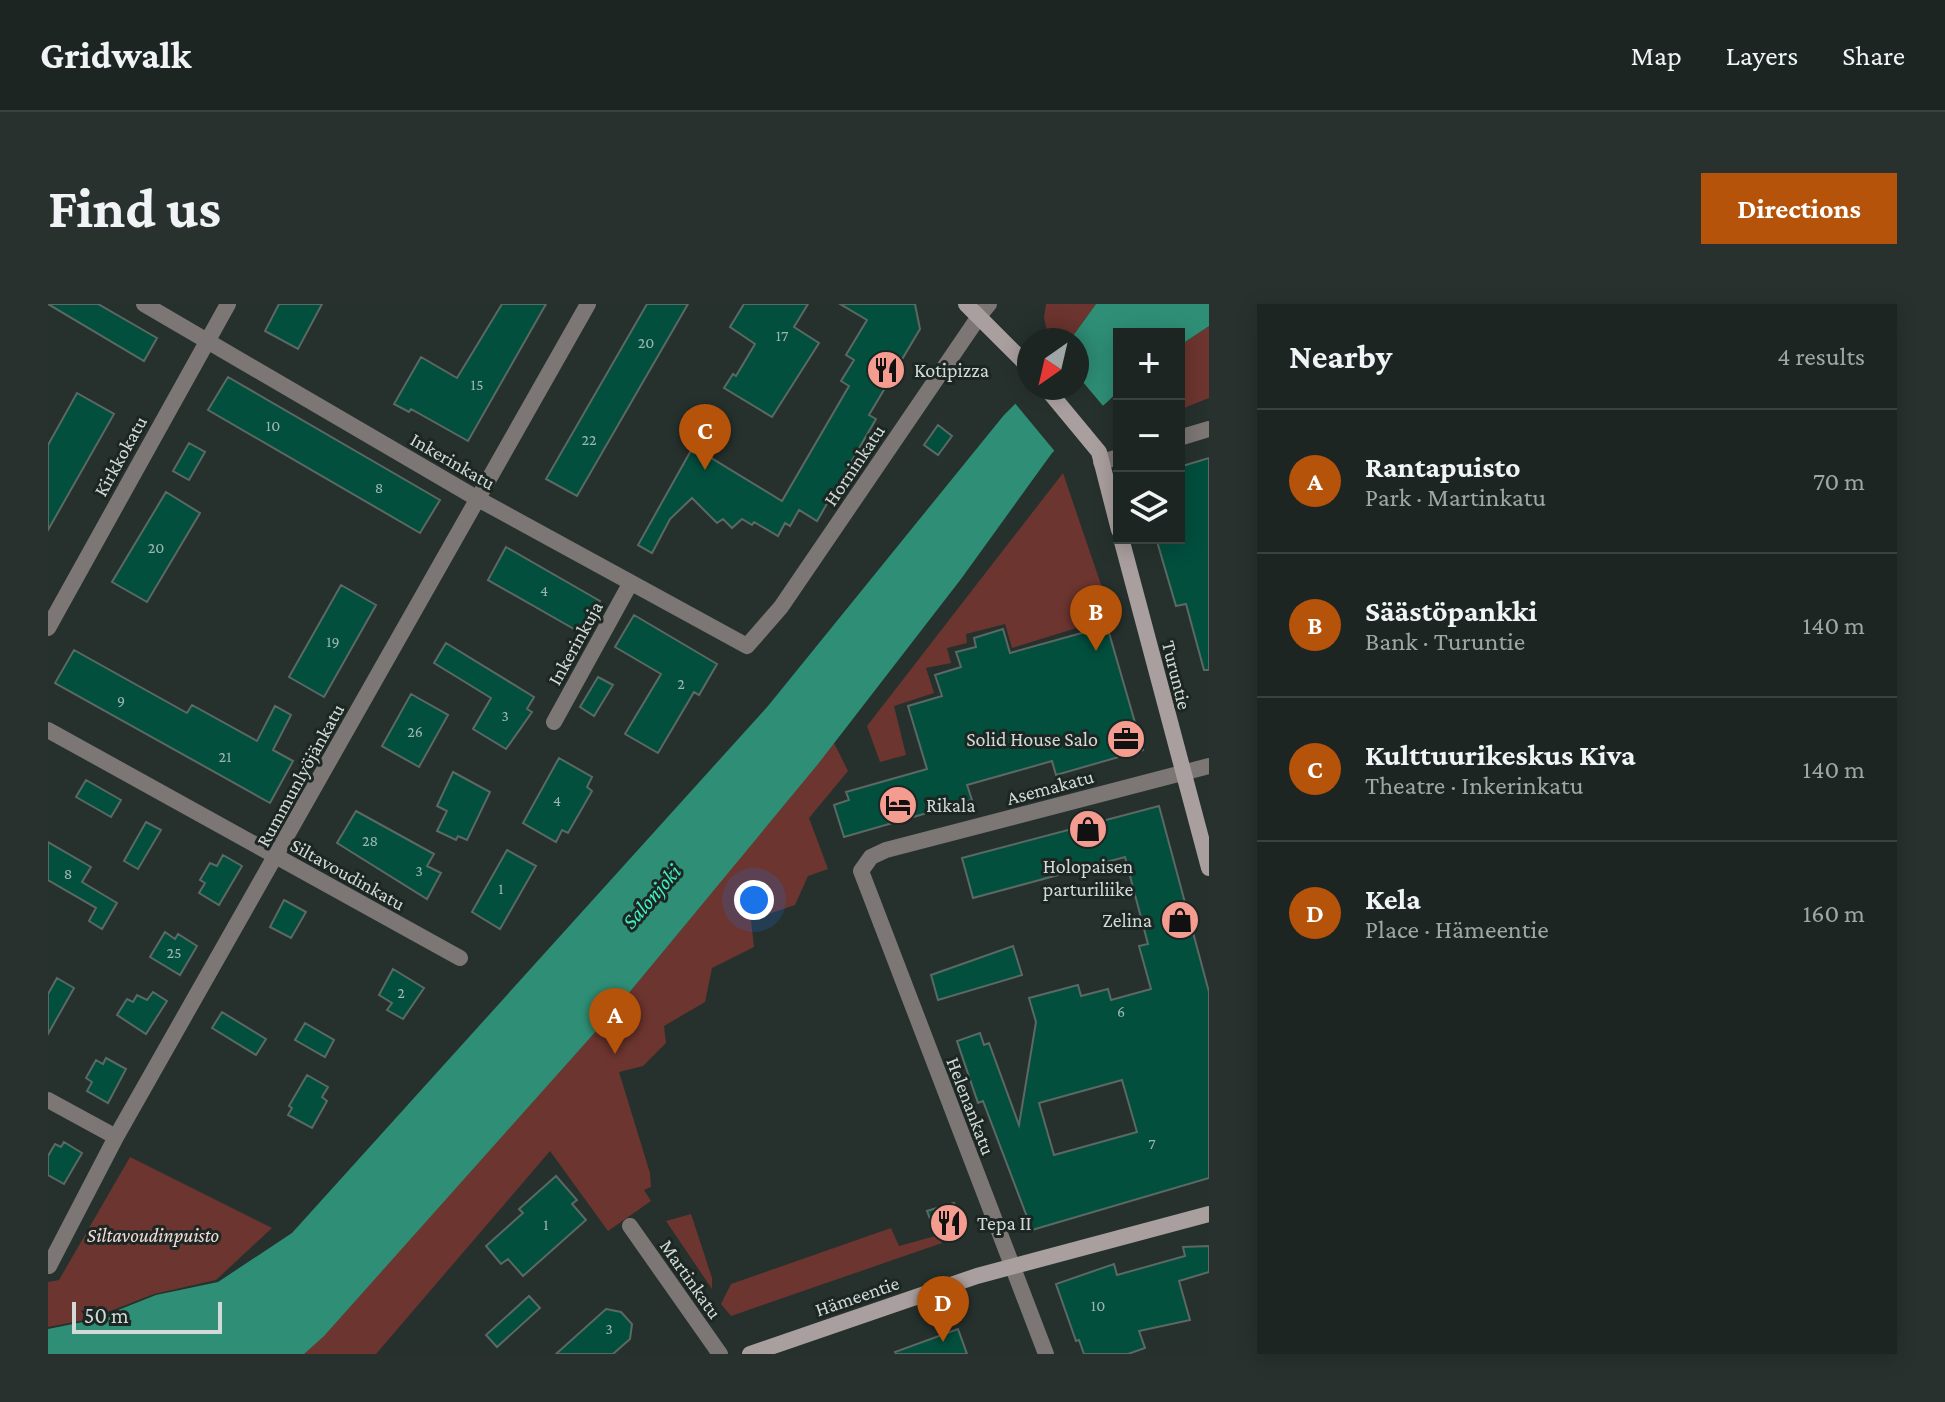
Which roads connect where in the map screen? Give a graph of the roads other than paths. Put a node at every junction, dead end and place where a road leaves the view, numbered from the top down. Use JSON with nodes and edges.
{"nodes":[{"id":1,"x":144,"y":304,"type":"edge"},
{"id":2,"x":228,"y":304,"type":"edge"},
{"id":3,"x":588,"y":304,"type":"edge"},
{"id":4,"x":966,"y":304,"type":"edge"},
{"id":5,"x":985,"y":310,"type":"edge"},
{"id":6,"x":207,"y":340,"type":"junction"},
{"id":7,"x":1017,"y":352,"type":"edge"},
{"id":8,"x":1055,"y":400,"type":"edge"},
{"id":9,"x":1209,"y":429,"type":"edge"},
{"id":10,"x":1185,"y":436,"type":"edge"},
{"id":11,"x":1100,"y":457,"type":"junction"},
{"id":12,"x":1113,"y":457,"type":"edge"},
{"id":13,"x":478,"y":499,"type":"junction"},
{"id":14,"x":1113,"y":507,"type":"edge"},
{"id":15,"x":1123,"y":544,"type":"edge"},
{"id":16,"x":630,"y":584,"type":"junction"},
{"id":17,"x":48,"y":628,"type":"edge"},
{"id":18,"x":747,"y":646,"type":"joint"},
{"id":19,"x":554,"y":722,"type":"dead end"},
{"id":20,"x":48,"y":730,"type":"edge"},
{"id":21,"x":1209,"y":766,"type":"edge"},
{"id":22,"x":1182,"y":773,"type":"junction"},
{"id":23,"x":277,"y":857,"type":"junction"},
{"id":24,"x":1209,"y":868,"type":"edge"},
{"id":25,"x":861,"y":871,"type":"joint"},
{"id":26,"x":460,"y":958,"type":"dead end"},
{"id":27,"x":48,"y":1100,"type":"edge"},
{"id":28,"x":116,"y":1137,"type":"junction"},
{"id":29,"x":1209,"y":1214,"type":"edge"},
{"id":30,"x":630,"y":1226,"type":"dead end"},
{"id":31,"x":49,"y":1266,"type":"edge"},
{"id":32,"x":1011,"y":1267,"type":"junction"},
{"id":33,"x":720,"y":1354,"type":"edge"},
{"id":34,"x":750,"y":1354,"type":"edge"},
{"id":35,"x":1046,"y":1354,"type":"edge"}],
"edges":[{"from":1,"to":6,"type":"street","name":"Inkerinkatu"},
{"from":2,"to":6,"type":"street","name":"Kirkkokatu"},
{"from":3,"to":13,"type":"street","name":"Rummunlyöjänkatu"},
{"from":4,"to":5,"type":"main road"},
{"from":5,"to":7,"type":"main road"},
{"from":5,"to":18,"type":"street","name":"Horninkatu"},
{"from":6,"to":13,"type":"street","name":"Inkerinkatu"},
{"from":6,"to":17,"type":"street","name":"Kirkkokatu"},
{"from":8,"to":11,"type":"main road"},
{"from":9,"to":10,"type":"street"},
{"from":11,"to":12,"type":"street"},
{"from":11,"to":14,"type":"main road"},
{"from":13,"to":16,"type":"street","name":"Inkerinkatu"},
{"from":13,"to":23,"type":"street","name":"Rummunlyöjänkatu"},
{"from":15,"to":22,"type":"main road","name":"Turuntie"},
{"from":16,"to":18,"type":"street","name":"Inkerinkatu"},
{"from":16,"to":19,"type":"street","name":"Inkerinkuja"},
{"from":20,"to":23,"type":"street","name":"Siltavoudinkatu"},
{"from":21,"to":22,"type":"street","name":"Asemakatu"},
{"from":22,"to":24,"type":"main road","name":"Turuntie"},
{"from":22,"to":25,"type":"street","name":"Asemakatu"},
{"from":23,"to":26,"type":"street","name":"Siltavoudinkatu"},
{"from":23,"to":28,"type":"street","name":"Rummunlyöjänkatu"},
{"from":25,"to":32,"type":"street","name":"Helenankatu"},
{"from":27,"to":28,"type":"street"},
{"from":28,"to":31,"type":"street","name":"Rummunlyöjänkatu"},
{"from":29,"to":32,"type":"main road","name":"Hämeentie"},
{"from":30,"to":33,"type":"street","name":"Martinkatu"},
{"from":32,"to":34,"type":"main road","name":"Hämeentie"},
{"from":32,"to":35,"type":"street","name":"Helenankatu"}]}
